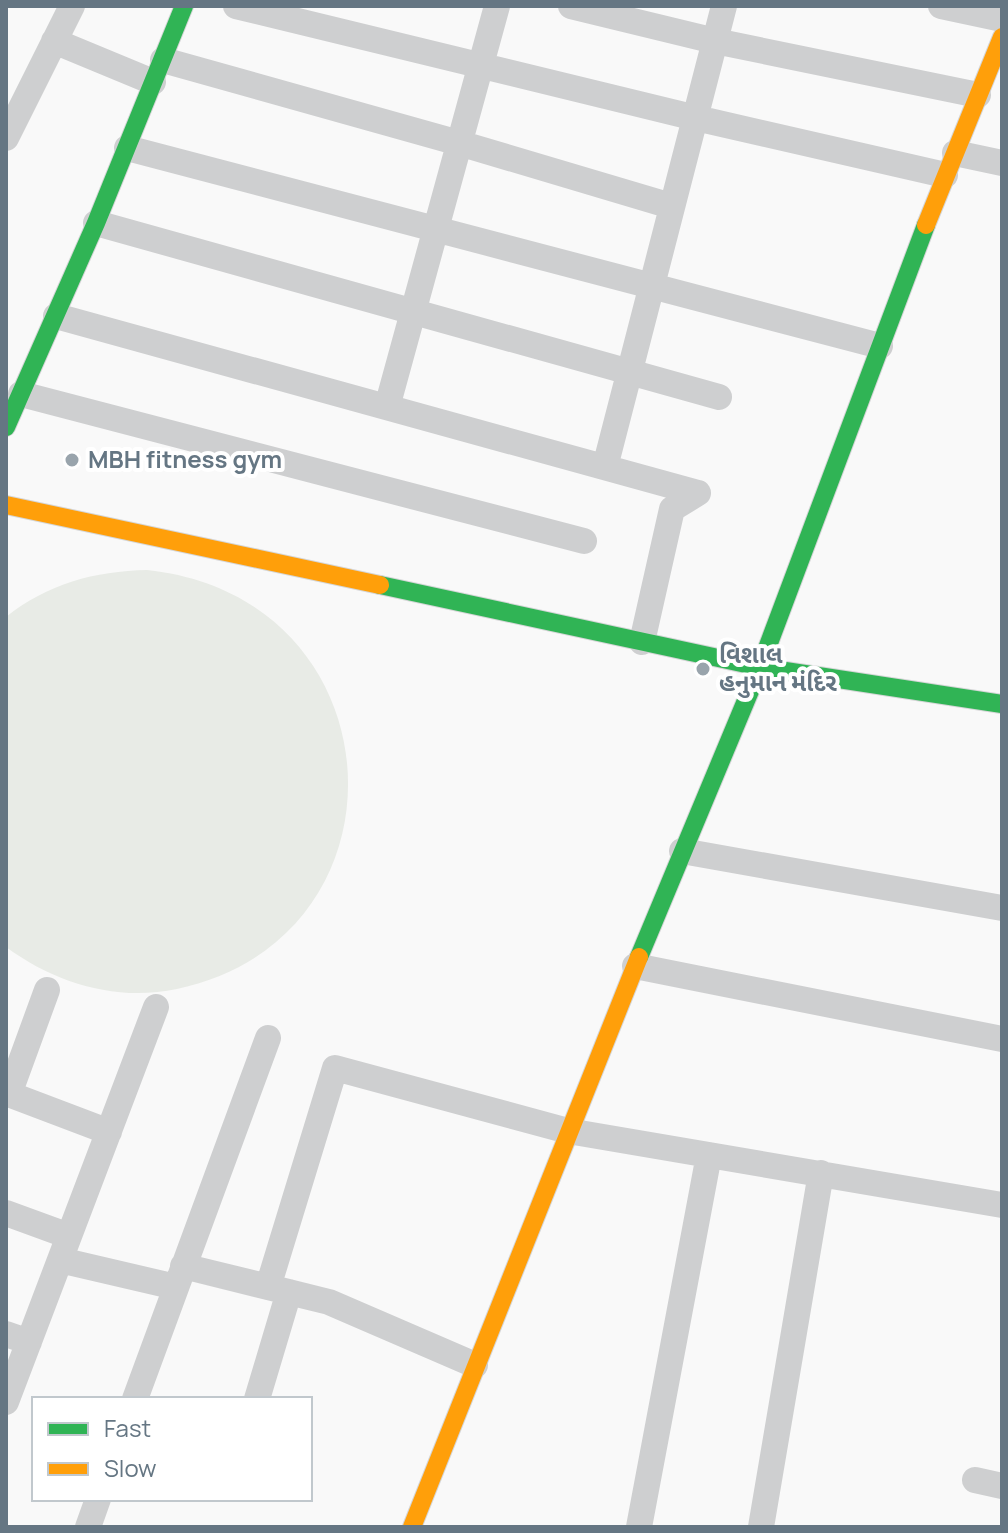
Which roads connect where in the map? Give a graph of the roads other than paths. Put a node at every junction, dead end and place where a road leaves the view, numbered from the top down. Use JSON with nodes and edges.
{"nodes":[{"id":1,"x":72,"y":6,"type":"edge"},
{"id":2,"x":184,"y":6,"type":"edge"},
{"id":3,"x":236,"y":6,"type":"edge"},
{"id":4,"x":497,"y":6,"type":"edge"},
{"id":5,"x":571,"y":6,"type":"edge"},
{"id":6,"x":724,"y":6,"type":"edge"},
{"id":7,"x":941,"y":6,"type":"edge"},
{"id":8,"x":1001,"y":35,"type":"edge"},
{"id":9,"x":54,"y":41,"type":"junction"},
{"id":10,"x":715,"y":41,"type":"junction"},
{"id":11,"x":480,"y":66,"type":"junction"},
{"id":12,"x":158,"y":71,"type":"junction"},
{"id":13,"x":978,"y":95,"type":"junction"},
{"id":14,"x":696,"y":118,"type":"junction"},
{"id":15,"x":6,"y":138,"type":"edge"},
{"id":16,"x":459,"y":143,"type":"junction"},
{"id":17,"x":127,"y":148,"type":"junction"},
{"id":18,"x":1002,"y":163,"type":"edge"},
{"id":19,"x":950,"y":164,"type":"junction"},
{"id":20,"x":671,"y":206,"type":"junction"},
{"id":21,"x":96,"y":223,"type":"junction"},
{"id":22,"x":436,"y":230,"type":"junction"},
{"id":23,"x":651,"y":286,"type":"junction"},
{"id":24,"x":413,"y":312,"type":"junction"},
{"id":25,"x":56,"y":316,"type":"junction"},
{"id":26,"x":880,"y":346,"type":"junction"},
{"id":27,"x":630,"y":373,"type":"junction"},
{"id":28,"x":21,"y":394,"type":"junction"},
{"id":29,"x":719,"y":397,"type":"dead end"},
{"id":30,"x":387,"y":407,"type":"junction"},
{"id":31,"x":6,"y":427,"type":"edge"},
{"id":32,"x":605,"y":467,"type":"junction"},
{"id":33,"x":6,"y":505,"type":"edge"},
{"id":34,"x":584,"y":541,"type":"dead end"},
{"id":35,"x":642,"y":642,"type":"junction"},
{"id":36,"x":760,"y":667,"type":"junction"},
{"id":37,"x":1002,"y":704,"type":"edge"},
{"id":38,"x":682,"y":851,"type":"junction"},
{"id":39,"x":1002,"y":908,"type":"edge"},
{"id":40,"x":635,"y":966,"type":"junction"},
{"id":41,"x":47,"y":990,"type":"dead end"},
{"id":42,"x":156,"y":1007,"type":"dead end"},
{"id":43,"x":268,"y":1038,"type":"dead end"},
{"id":44,"x":1002,"y":1039,"type":"edge"},
{"id":45,"x":7,"y":1094,"type":"edge"},
{"id":46,"x":568,"y":1131,"type":"junction"},
{"id":47,"x":109,"y":1132,"type":"junction"},
{"id":48,"x":709,"y":1155,"type":"junction"},
{"id":49,"x":821,"y":1173,"type":"junction"},
{"id":50,"x":1002,"y":1205,"type":"edge"},
{"id":51,"x":6,"y":1213,"type":"edge"},
{"id":52,"x":65,"y":1248,"type":"junction"},
{"id":53,"x":180,"y":1276,"type":"junction"},
{"id":54,"x":279,"y":1289,"type":"junction"},
{"id":55,"x":18,"y":1338,"type":"edge"},
{"id":56,"x":475,"y":1365,"type":"junction"},
{"id":57,"x":136,"y":1397,"type":"edge"},
{"id":58,"x":257,"y":1397,"type":"edge"},
{"id":59,"x":6,"y":1402,"type":"edge"},
{"id":60,"x":975,"y":1480,"type":"dead end"},
{"id":61,"x":1002,"y":1486,"type":"edge"},
{"id":62,"x":97,"y":1501,"type":"edge"},
{"id":63,"x":88,"y":1527,"type":"edge"},
{"id":64,"x":412,"y":1527,"type":"edge"},
{"id":65,"x":639,"y":1527,"type":"edge"},
{"id":66,"x":761,"y":1527,"type":"edge"}],
"edges":[{"from":1,"to":9,"type":"street"},
{"from":2,"to":12,"type":"street"},
{"from":3,"to":11,"type":"street"},
{"from":4,"to":11,"type":"street"},
{"from":5,"to":10,"type":"street"},
{"from":6,"to":10,"type":"street"},
{"from":7,"to":8,"type":"street"},
{"from":8,"to":13,"type":"street"},
{"from":9,"to":12,"type":"street"},
{"from":9,"to":15,"type":"street"},
{"from":10,"to":13,"type":"street"},
{"from":10,"to":14,"type":"street"},
{"from":11,"to":14,"type":"street"},
{"from":11,"to":16,"type":"street"},
{"from":12,"to":16,"type":"street"},
{"from":12,"to":17,"type":"street"},
{"from":13,"to":19,"type":"street"},
{"from":14,"to":19,"type":"street"},
{"from":14,"to":20,"type":"street"},
{"from":16,"to":20,"type":"street"},
{"from":16,"to":22,"type":"street"},
{"from":17,"to":21,"type":"street"},
{"from":17,"to":22,"type":"street"},
{"from":18,"to":19,"type":"street"},
{"from":19,"to":26,"type":"street"},
{"from":20,"to":23,"type":"street"},
{"from":21,"to":24,"type":"street"},
{"from":21,"to":25,"type":"street"},
{"from":22,"to":23,"type":"street"},
{"from":22,"to":24,"type":"street"},
{"from":23,"to":26,"type":"street"},
{"from":23,"to":27,"type":"street"},
{"from":24,"to":27,"type":"street"},
{"from":24,"to":30,"type":"street"},
{"from":25,"to":28,"type":"street"},
{"from":25,"to":30,"type":"street"},
{"from":26,"to":36,"type":"street"},
{"from":27,"to":29,"type":"street"},
{"from":27,"to":32,"type":"street"},
{"from":28,"to":31,"type":"street"},
{"from":28,"to":34,"type":"street"},
{"from":30,"to":32,"type":"street"},
{"from":32,"to":35,"type":"street"},
{"from":33,"to":35,"type":"street"},
{"from":35,"to":36,"type":"street"},
{"from":36,"to":37,"type":"street"},
{"from":36,"to":38,"type":"street"},
{"from":38,"to":39,"type":"street"},
{"from":38,"to":40,"type":"street"},
{"from":40,"to":44,"type":"street"},
{"from":40,"to":46,"type":"street"},
{"from":41,"to":45,"type":"street"},
{"from":42,"to":47,"type":"street"},
{"from":43,"to":53,"type":"street"},
{"from":45,"to":47,"type":"street"},
{"from":46,"to":48,"type":"street"},
{"from":46,"to":54,"type":"street"},
{"from":46,"to":56,"type":"street"},
{"from":47,"to":52,"type":"street"},
{"from":48,"to":49,"type":"street"},
{"from":48,"to":65,"type":"street"},
{"from":49,"to":50,"type":"street"},
{"from":49,"to":66,"type":"street"},
{"from":51,"to":52,"type":"street"},
{"from":52,"to":53,"type":"street"},
{"from":52,"to":55,"type":"street"},
{"from":53,"to":54,"type":"street"},
{"from":53,"to":57,"type":"street"},
{"from":54,"to":56,"type":"street"},
{"from":54,"to":58,"type":"street"},
{"from":55,"to":59,"type":"street"},
{"from":56,"to":64,"type":"street"},
{"from":60,"to":61,"type":"street"},
{"from":62,"to":63,"type":"street"}]}
